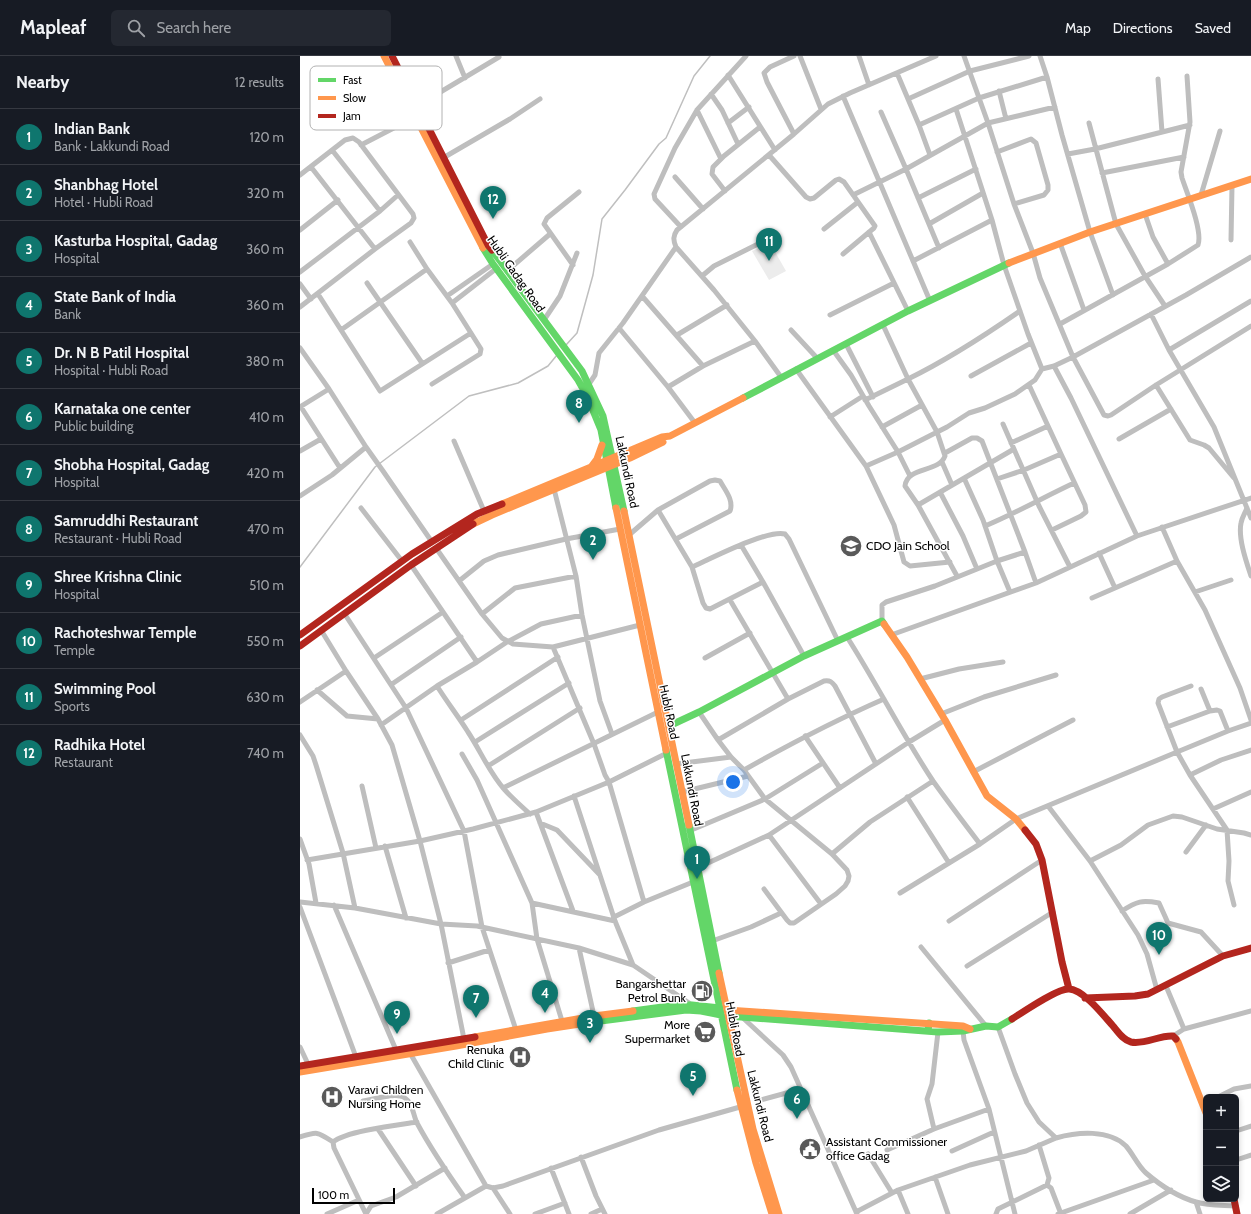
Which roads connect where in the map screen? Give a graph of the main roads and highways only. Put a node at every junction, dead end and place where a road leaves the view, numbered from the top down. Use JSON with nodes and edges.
{"nodes":[{"id":1,"x":384,"y":56,"type":"edge"},
{"id":2,"x":392,"y":56,"type":"edge"},
{"id":3,"x":389,"y":66,"type":"edge"},
{"id":4,"x":397,"y":66,"type":"edge"},
{"id":5,"x":422,"y":130,"type":"edge"},
{"id":6,"x":429,"y":130,"type":"edge"},
{"id":7,"x":1251,"y":179,"type":"edge"},
{"id":8,"x":544,"y":320,"type":"joint"},
{"id":9,"x":578,"y":380,"type":"joint"},
{"id":10,"x":606,"y":441,"type":"junction"},
{"id":11,"x":629,"y":455,"type":"junction"},
{"id":12,"x":610,"y":463,"type":"junction"},
{"id":13,"x":592,"y":470,"type":"junction"},
{"id":14,"x":618,"y":479,"type":"junction"},
{"id":15,"x":610,"y":484,"type":"junction"},
{"id":16,"x":300,"y":635,"type":"edge"},
{"id":17,"x":300,"y":646,"type":"edge"},
{"id":18,"x":668,"y":726,"type":"junction"},
{"id":19,"x":1251,"y":948,"type":"edge"},
{"id":20,"x":1069,"y":989,"type":"junction"},
{"id":21,"x":1085,"y":998,"type":"junction"},
{"id":22,"x":724,"y":1012,"type":"junction"},
{"id":23,"x":928,"y":1027,"type":"junction"},
{"id":24,"x":970,"y":1028,"type":"junction"},
{"id":25,"x":300,"y":1066,"type":"edge"},
{"id":26,"x":300,"y":1072,"type":"edge"},
{"id":27,"x":1203,"y":1101,"type":"edge"},
{"id":28,"x":1235,"y":1202,"type":"edge"},
{"id":29,"x":772,"y":1214,"type":"edge"},
{"id":30,"x":779,"y":1214,"type":"edge"},
{"id":31,"x":1237,"y":1214,"type":"edge"}],
"edges":[{"from":1,"to":3,"type":"main road","name":"Hubli Gadag Road"},
{"from":2,"to":4,"type":"main road","name":"Hubli Gadag Road"},
{"from":5,"to":9,"type":"main road","name":"Hubli Gadag Road"},
{"from":6,"to":8,"type":"main road","name":"Hubli Gadag Road"},
{"from":7,"to":11,"type":"main road"},
{"from":8,"to":10,"type":"main road","name":"Lakkundi Road"},
{"from":9,"to":10,"type":"main road","name":"Hubli Road"},
{"from":10,"to":11,"type":"main road"},
{"from":10,"to":12,"type":"main road","name":"Hubli Road"},
{"from":10,"to":13,"type":"main road"},
{"from":11,"to":12,"type":"main road"},
{"from":11,"to":14,"type":"main road"},
{"from":12,"to":13,"type":"main road"},
{"from":12,"to":14,"type":"main road","name":"Lakkundi Road"},
{"from":12,"to":15,"type":"main road","name":"Hubli Road"},
{"from":13,"to":15,"type":"main road"},
{"from":13,"to":16,"type":"main road"},
{"from":13,"to":17,"type":"main road"},
{"from":14,"to":18,"type":"main road","name":"Lakkundi Road"},
{"from":15,"to":22,"type":"main road","name":"Hubli Road"},
{"from":18,"to":20,"type":"main road"},
{"from":18,"to":22,"type":"main road","name":"Lakkundi Road"},
{"from":19,"to":21,"type":"main road"},
{"from":20,"to":21,"type":"main road"},
{"from":20,"to":24,"type":"main road"},
{"from":21,"to":27,"type":"main road"},
{"from":22,"to":23,"type":"main road"},
{"from":22,"to":23,"type":"main road"},
{"from":22,"to":25,"type":"main road"},
{"from":22,"to":26,"type":"main road"},
{"from":22,"to":29,"type":"main road","name":"Hubli Road"},
{"from":22,"to":30,"type":"main road","name":"Lakkundi Road"},
{"from":23,"to":24,"type":"main road"},
{"from":23,"to":24,"type":"main road"},
{"from":28,"to":31,"type":"main road"}]}
